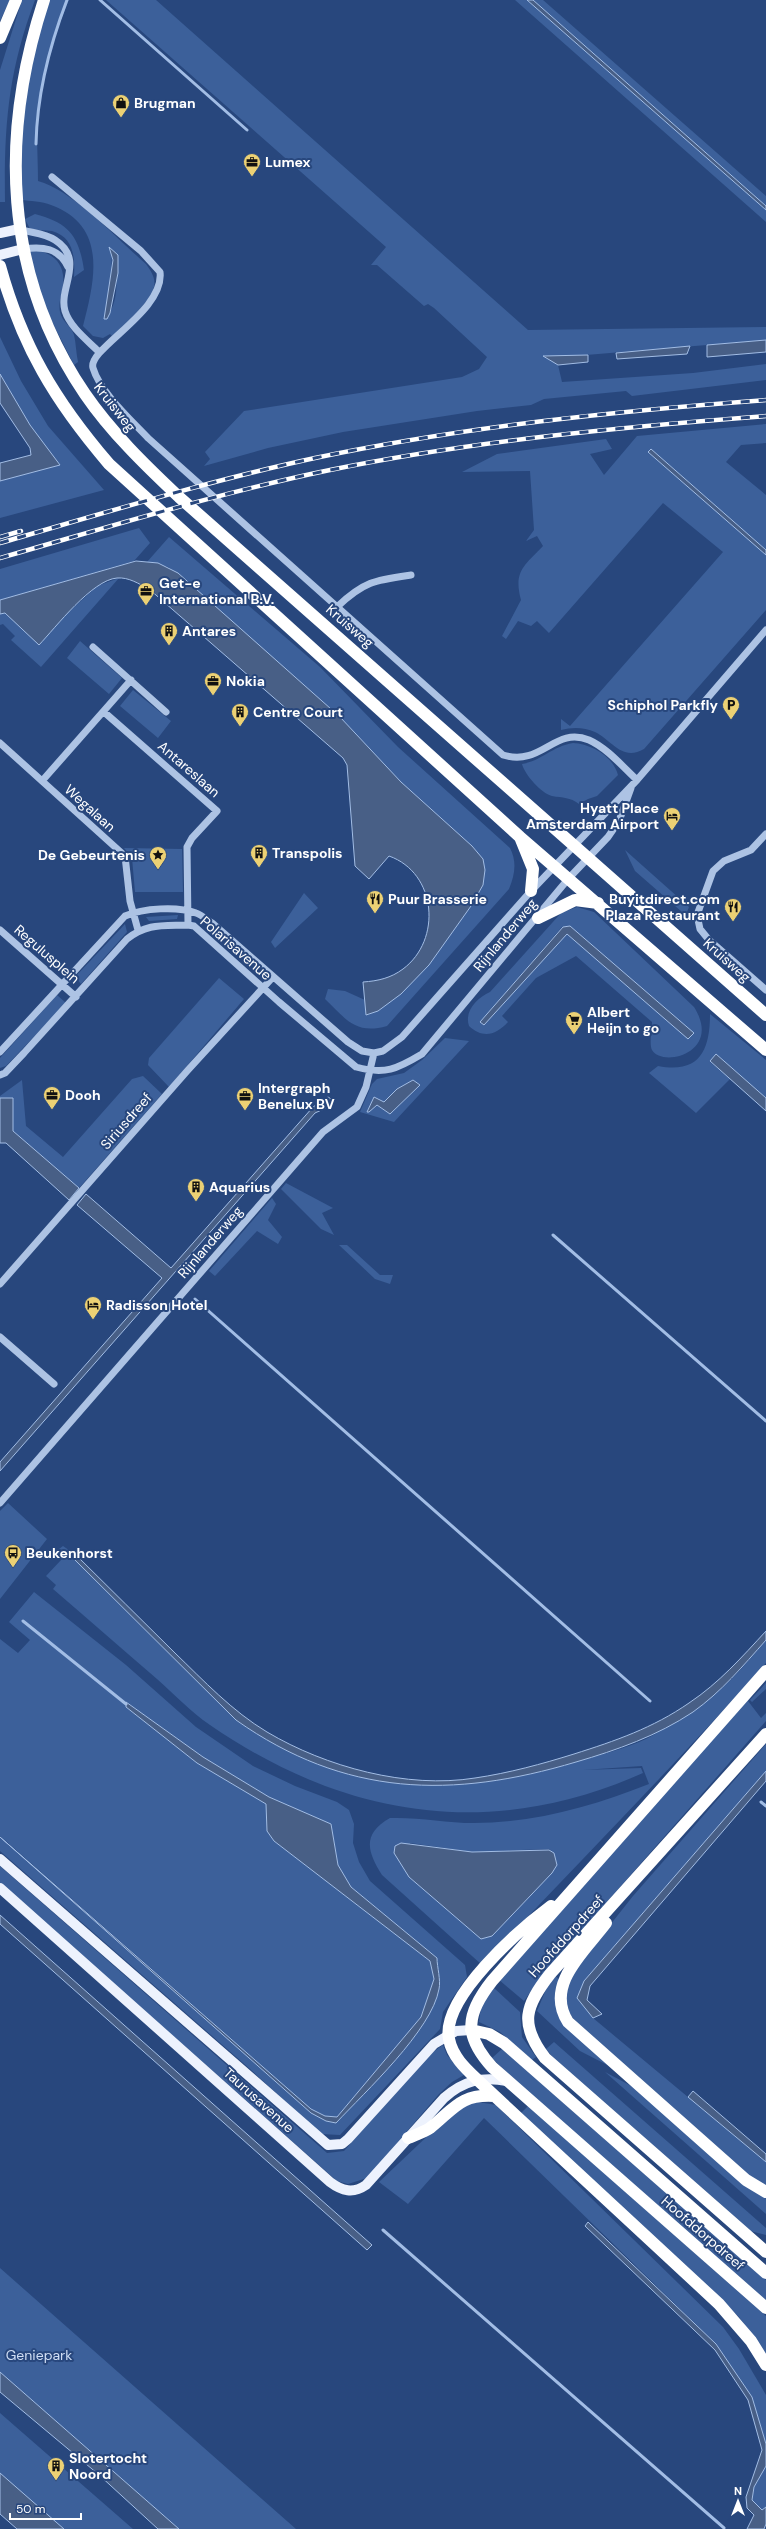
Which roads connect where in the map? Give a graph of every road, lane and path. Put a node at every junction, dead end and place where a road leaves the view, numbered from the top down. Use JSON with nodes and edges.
{"nodes":[{"id":1,"x":16,"y":0,"type":"edge"},
{"id":2,"x":44,"y":0,"type":"edge"},
{"id":3,"x":0,"y":38,"type":"edge"},
{"id":4,"x":52,"y":177,"type":"dead end"},
{"id":5,"x":19,"y":228,"type":"junction"},
{"id":6,"x":0,"y":233,"type":"edge"},
{"id":7,"x":23,"y":249,"type":"junction"},
{"id":8,"x":0,"y":255,"type":"edge"},
{"id":9,"x":0,"y":266,"type":"edge"},
{"id":10,"x":70,"y":271,"type":"junction"},
{"id":11,"x":98,"y":351,"type":"junction"},
{"id":12,"x":411,"y":575,"type":"dead end"},
{"id":13,"x":337,"y":607,"type":"junction"},
{"id":14,"x":766,"y":630,"type":"edge"},
{"id":15,"x":93,"y":647,"type":"dead end"},
{"id":16,"x":131,"y":680,"type":"junction"},
{"id":17,"x":104,"y":712,"type":"junction"},
{"id":18,"x":166,"y":712,"type":"dead end"},
{"id":19,"x":0,"y":743,"type":"edge"},
{"id":20,"x":42,"y":781,"type":"junction"},
{"id":21,"x":635,"y":782,"type":"junction"},
{"id":22,"x":766,"y":834,"type":"edge"},
{"id":23,"x":520,"y":836,"type":"junction"},
{"id":24,"x":573,"y":846,"type":"junction"},
{"id":25,"x":588,"y":859,"type":"junction"},
{"id":26,"x":555,"y":865,"type":"junction"},
{"id":27,"x":569,"y":878,"type":"junction"},
{"id":28,"x":531,"y":891,"type":"junction"},
{"id":29,"x":598,"y":903,"type":"junction"},
{"id":30,"x":189,"y":911,"type":"junction"},
{"id":31,"x":133,"y":913,"type":"junction"},
{"id":32,"x":538,"y":918,"type":"junction"},
{"id":33,"x":188,"y":925,"type":"junction"},
{"id":34,"x":0,"y":930,"type":"edge"},
{"id":35,"x":138,"y":930,"type":"junction"},
{"id":36,"x":273,"y":977,"type":"junction"},
{"id":37,"x":62,"y":985,"type":"junction"},
{"id":38,"x":263,"y":989,"type":"junction"},
{"id":39,"x":766,"y":990,"type":"edge"},
{"id":40,"x":76,"y":997,"type":"junction"},
{"id":41,"x":766,"y":1015,"type":"edge"},
{"id":42,"x":766,"y":1050,"type":"edge"},
{"id":43,"x":0,"y":1052,"type":"edge"},
{"id":44,"x":374,"y":1053,"type":"junction"},
{"id":45,"x":371,"y":1071,"type":"junction"},
{"id":46,"x":0,"y":1075,"type":"edge"},
{"id":47,"x":0,"y":1284,"type":"edge"},
{"id":48,"x":0,"y":1337,"type":"edge"},
{"id":49,"x":54,"y":1384,"type":"dead end"},
{"id":50,"x":0,"y":1503,"type":"edge"},
{"id":51,"x":766,"y":1671,"type":"edge"},
{"id":52,"x":766,"y":1734,"type":"edge"},
{"id":53,"x":0,"y":1859,"type":"edge"},
{"id":54,"x":640,"y":1876,"type":"junction"},
{"id":55,"x":0,"y":1888,"type":"edge"},
{"id":56,"x":573,"y":1889,"type":"junction"},
{"id":57,"x":471,"y":2030,"type":"junction"},
{"id":58,"x":448,"y":2034,"type":"junction"},
{"id":59,"x":477,"y":2080,"type":"junction"},
{"id":60,"x":507,"y":2081,"type":"junction"},
{"id":61,"x":494,"y":2096,"type":"junction"},
{"id":62,"x":408,"y":2138,"type":"junction"},
{"id":63,"x":766,"y":2192,"type":"edge"},
{"id":64,"x":742,"y":2251,"type":"junction"},
{"id":65,"x":766,"y":2252,"type":"edge"},
{"id":66,"x":766,"y":2258,"type":"edge"},
{"id":67,"x":766,"y":2273,"type":"edge"},
{"id":68,"x":766,"y":2308,"type":"edge"},
{"id":69,"x":766,"y":2365,"type":"edge"}],
"edges":[{"from":1,"to":3,"type":"highway"},
{"from":2,"to":5,"type":"highway","name":"Kruisweg"},
{"from":4,"to":11,"type":"street"},
{"from":5,"to":6,"type":"main road"},
{"from":5,"to":7,"type":"highway","name":"Kruisweg"},
{"from":5,"to":10,"type":"street"},
{"from":7,"to":8,"type":"main road"},
{"from":7,"to":10,"type":"street"},
{"from":7,"to":24,"type":"highway","name":"Kruisweg"},
{"from":9,"to":23,"type":"highway"},
{"from":10,"to":11,"type":"street"},
{"from":11,"to":13,"type":"street","name":"Kruisweg"},
{"from":12,"to":13,"type":"street"},
{"from":13,"to":21,"type":"street","name":"Kruisweg"},
{"from":14,"to":21,"type":"street","name":"Rijnlanderweg"},
{"from":15,"to":16,"type":"street"},
{"from":16,"to":17,"type":"street"},
{"from":16,"to":18,"type":"street"},
{"from":17,"to":20,"type":"street"},
{"from":17,"to":30,"type":"street","name":"Antareslaan"},
{"from":19,"to":20,"type":"street","name":"Wegalaan"},
{"from":20,"to":31,"type":"street","name":"Wegalaan"},
{"from":21,"to":24,"type":"street","name":"Rijnlanderweg"},
{"from":21,"to":25,"type":"street","name":"Rijnlanderweg"},
{"from":22,"to":39,"type":"street","name":"Kruisweg"},
{"from":23,"to":26,"type":"highway"},
{"from":23,"to":28,"type":"highway"},
{"from":24,"to":25,"type":"highway","name":"Kruisweg"},
{"from":24,"to":26,"type":"street","name":"Rijnlanderweg"},
{"from":25,"to":27,"type":"street","name":"Rijnlanderweg"},
{"from":25,"to":41,"type":"highway","name":"Kruisweg"},
{"from":26,"to":27,"type":"highway"},
{"from":26,"to":28,"type":"street","name":"Rijnlanderweg"},
{"from":27,"to":29,"type":"highway"},
{"from":27,"to":32,"type":"street","name":"Rijnlanderweg"},
{"from":28,"to":44,"type":"street","name":"Rijnlanderweg"},
{"from":29,"to":32,"type":"highway"},
{"from":29,"to":42,"type":"highway"},
{"from":30,"to":31,"type":"street","name":"Polarisavenue"},
{"from":30,"to":33,"type":"street","name":"Antareslaan"},
{"from":30,"to":36,"type":"street","name":"Polarisavenue"},
{"from":31,"to":35,"type":"street","name":"Wegalaan"},
{"from":31,"to":37,"type":"street"},
{"from":32,"to":45,"type":"street","name":"Rijnlanderweg"},
{"from":33,"to":35,"type":"street","name":"Polarisavenue"},
{"from":33,"to":38,"type":"street","name":"Polarisavenue"},
{"from":34,"to":37,"type":"street","name":"Regulusplein"},
{"from":35,"to":40,"type":"street","name":"Polarisavenue"},
{"from":36,"to":38,"type":"street","name":"Siriusdreef"},
{"from":36,"to":44,"type":"street","name":"Polarisavenue"},
{"from":37,"to":40,"type":"street","name":"Regulusplein"},
{"from":37,"to":43,"type":"street"},
{"from":38,"to":45,"type":"street","name":"Polarisavenue"},
{"from":38,"to":47,"type":"street","name":"Siriusdreef"},
{"from":40,"to":46,"type":"street","name":"Polarisavenue"},
{"from":44,"to":45,"type":"street","name":"Rijnlanderweg"},
{"from":45,"to":50,"type":"street","name":"Rijnlanderweg"},
{"from":48,"to":49,"type":"street"},
{"from":51,"to":56,"type":"highway","name":"Hoofddorpdreef"},
{"from":52,"to":54,"type":"highway","name":"Hoofddorpdreef"},
{"from":53,"to":58,"type":"main road","name":"Taurusavenue"},
{"from":54,"to":63,"type":"highway"},
{"from":54,"to":65,"type":"highway","name":"Hoofddorpdreef"},
{"from":55,"to":62,"type":"main road","name":"Taurusavenue"},
{"from":56,"to":57,"type":"highway","name":"Hoofddorpdreef"},
{"from":56,"to":58,"type":"highway"},
{"from":57,"to":58,"type":"main road","name":"Taurusavenue"},
{"from":57,"to":60,"type":"highway","name":"Hoofddorpdreef"},
{"from":57,"to":64,"type":"highway","name":"Hoofddorpdreef"},
{"from":58,"to":59,"type":"highway"},
{"from":59,"to":60,"type":"main road","name":"Taurusavenue"},
{"from":59,"to":61,"type":"highway"},
{"from":59,"to":62,"type":"main road","name":"Taurusavenue"},
{"from":60,"to":68,"type":"highway","name":"Hoofddorpdreef"},
{"from":61,"to":62,"type":"highway"},
{"from":61,"to":69,"type":"highway"},
{"from":64,"to":66,"type":"highway"},
{"from":64,"to":67,"type":"highway","name":"Hoofddorpdreef"}]}
